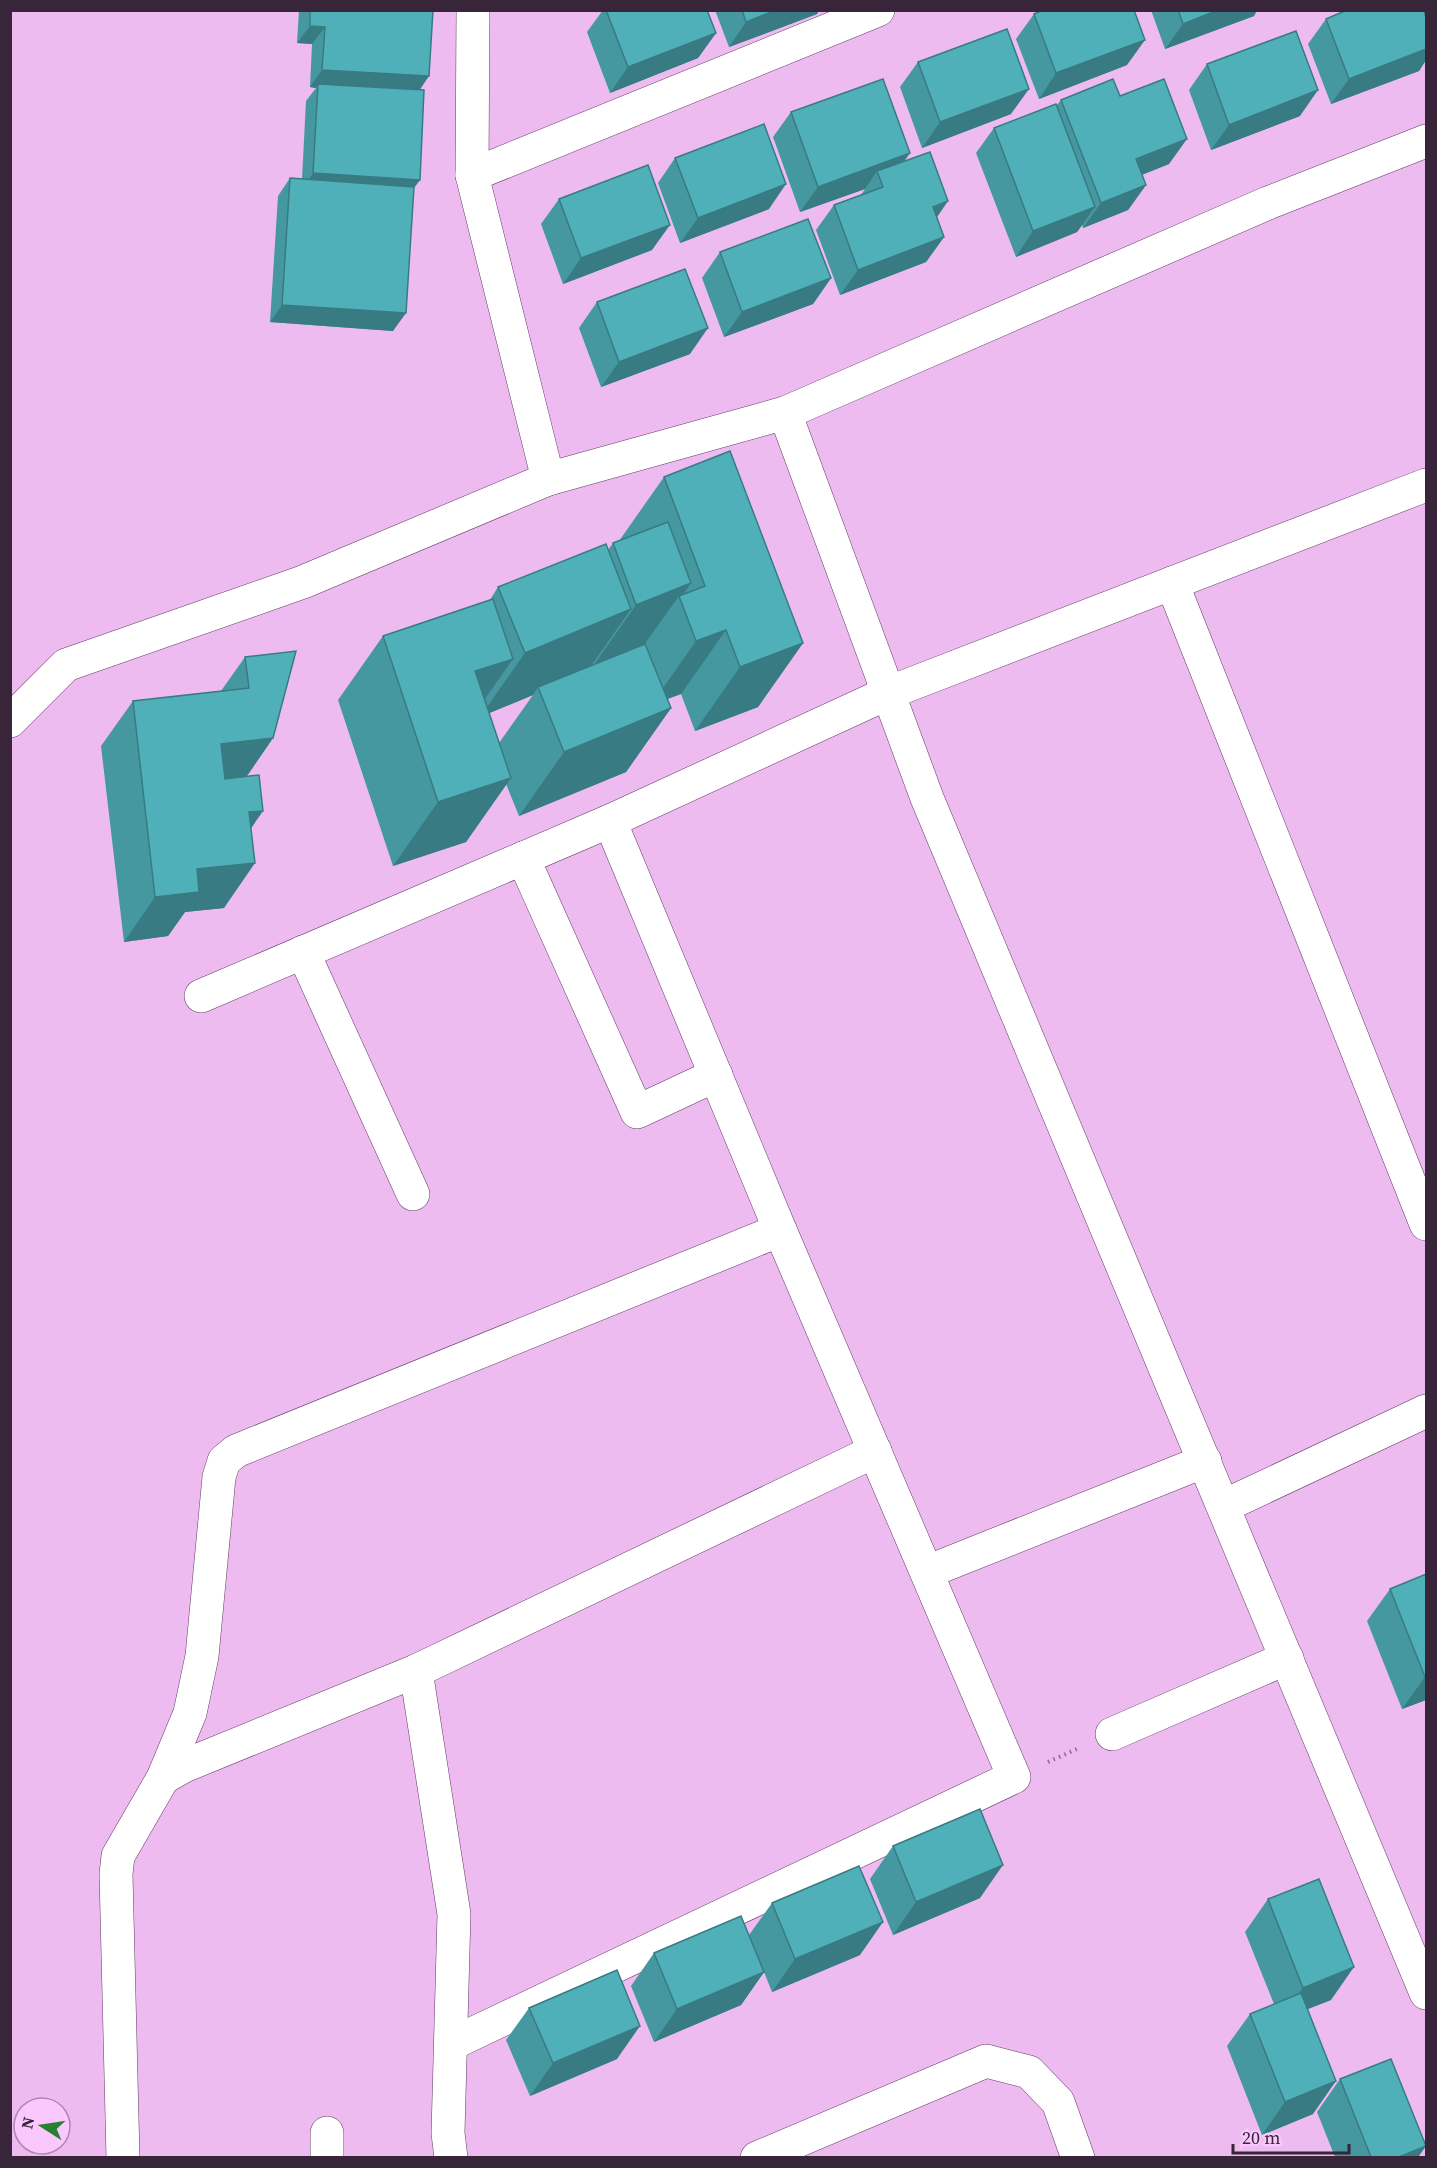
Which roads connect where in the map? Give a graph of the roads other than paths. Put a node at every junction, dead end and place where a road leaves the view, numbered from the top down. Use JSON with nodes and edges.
{"nodes":[{"id":1,"x":473,"y":10,"type":"edge"},
{"id":2,"x":878,"y":10,"type":"edge"},
{"id":3,"x":1426,"y":141,"type":"edge"},
{"id":4,"x":472,"y":175,"type":"junction"},
{"id":5,"x":785,"y":413,"type":"junction"},
{"id":6,"x":548,"y":479,"type":"junction"},
{"id":7,"x":1426,"y":485,"type":"edge"},
{"id":8,"x":1172,"y":583,"type":"junction"},
{"id":9,"x":888,"y":693,"type":"junction"},
{"id":10,"x":10,"y":721,"type":"edge"},
{"id":11,"x":610,"y":821,"type":"junction"},
{"id":12,"x":523,"y":858,"type":"junction"},
{"id":13,"x":303,"y":952,"type":"junction"},
{"id":14,"x":201,"y":996,"type":"dead end"},
{"id":15,"x":716,"y":1076,"type":"junction"},
{"id":16,"x":413,"y":1194,"type":"dead end"},
{"id":17,"x":1426,"y":1224,"type":"edge"},
{"id":18,"x":780,"y":1230,"type":"junction"},
{"id":19,"x":1426,"y":1411,"type":"edge"},
{"id":20,"x":875,"y":1451,"type":"junction"},
{"id":21,"x":1205,"y":1461,"type":"junction"},
{"id":22,"x":1224,"y":1506,"type":"junction"},
{"id":23,"x":927,"y":1572,"type":"junction"},
{"id":24,"x":1287,"y":1658,"type":"junction"},
{"id":25,"x":416,"y":1671,"type":"junction"},
{"id":26,"x":1112,"y":1734,"type":"road end"},
{"id":27,"x":163,"y":1778,"type":"junction"},
{"id":28,"x":1426,"y":1993,"type":"edge"},
{"id":29,"x":451,"y":2044,"type":"junction"},
{"id":30,"x":123,"y":2157,"type":"edge"},
{"id":31,"x":451,"y":2157,"type":"edge"},
{"id":32,"x":757,"y":2157,"type":"edge"},
{"id":33,"x":1077,"y":2157,"type":"edge"}],
"edges":[{"from":1,"to":4,"type":"street"},
{"from":2,"to":4,"type":"street"},
{"from":3,"to":5,"type":"street"},
{"from":4,"to":6,"type":"street"},
{"from":5,"to":6,"type":"street"},
{"from":5,"to":9,"type":"street"},
{"from":6,"to":10,"type":"street"},
{"from":7,"to":8,"type":"street"},
{"from":8,"to":9,"type":"street"},
{"from":8,"to":17,"type":"street"},
{"from":9,"to":11,"type":"street"},
{"from":9,"to":21,"type":"street"},
{"from":11,"to":12,"type":"street"},
{"from":11,"to":15,"type":"street"},
{"from":12,"to":13,"type":"street"},
{"from":12,"to":15,"type":"street"},
{"from":13,"to":14,"type":"street"},
{"from":13,"to":16,"type":"street"},
{"from":15,"to":18,"type":"street"},
{"from":18,"to":20,"type":"street"},
{"from":18,"to":27,"type":"street"},
{"from":19,"to":22,"type":"street"},
{"from":20,"to":23,"type":"street"},
{"from":20,"to":25,"type":"street"},
{"from":21,"to":22,"type":"street"},
{"from":21,"to":23,"type":"street"},
{"from":22,"to":24,"type":"street"},
{"from":23,"to":29,"type":"street"},
{"from":24,"to":26,"type":"street"},
{"from":24,"to":28,"type":"street"},
{"from":25,"to":27,"type":"street"},
{"from":25,"to":29,"type":"street"},
{"from":27,"to":30,"type":"street"},
{"from":29,"to":31,"type":"street"},
{"from":32,"to":33,"type":"street"}]}
